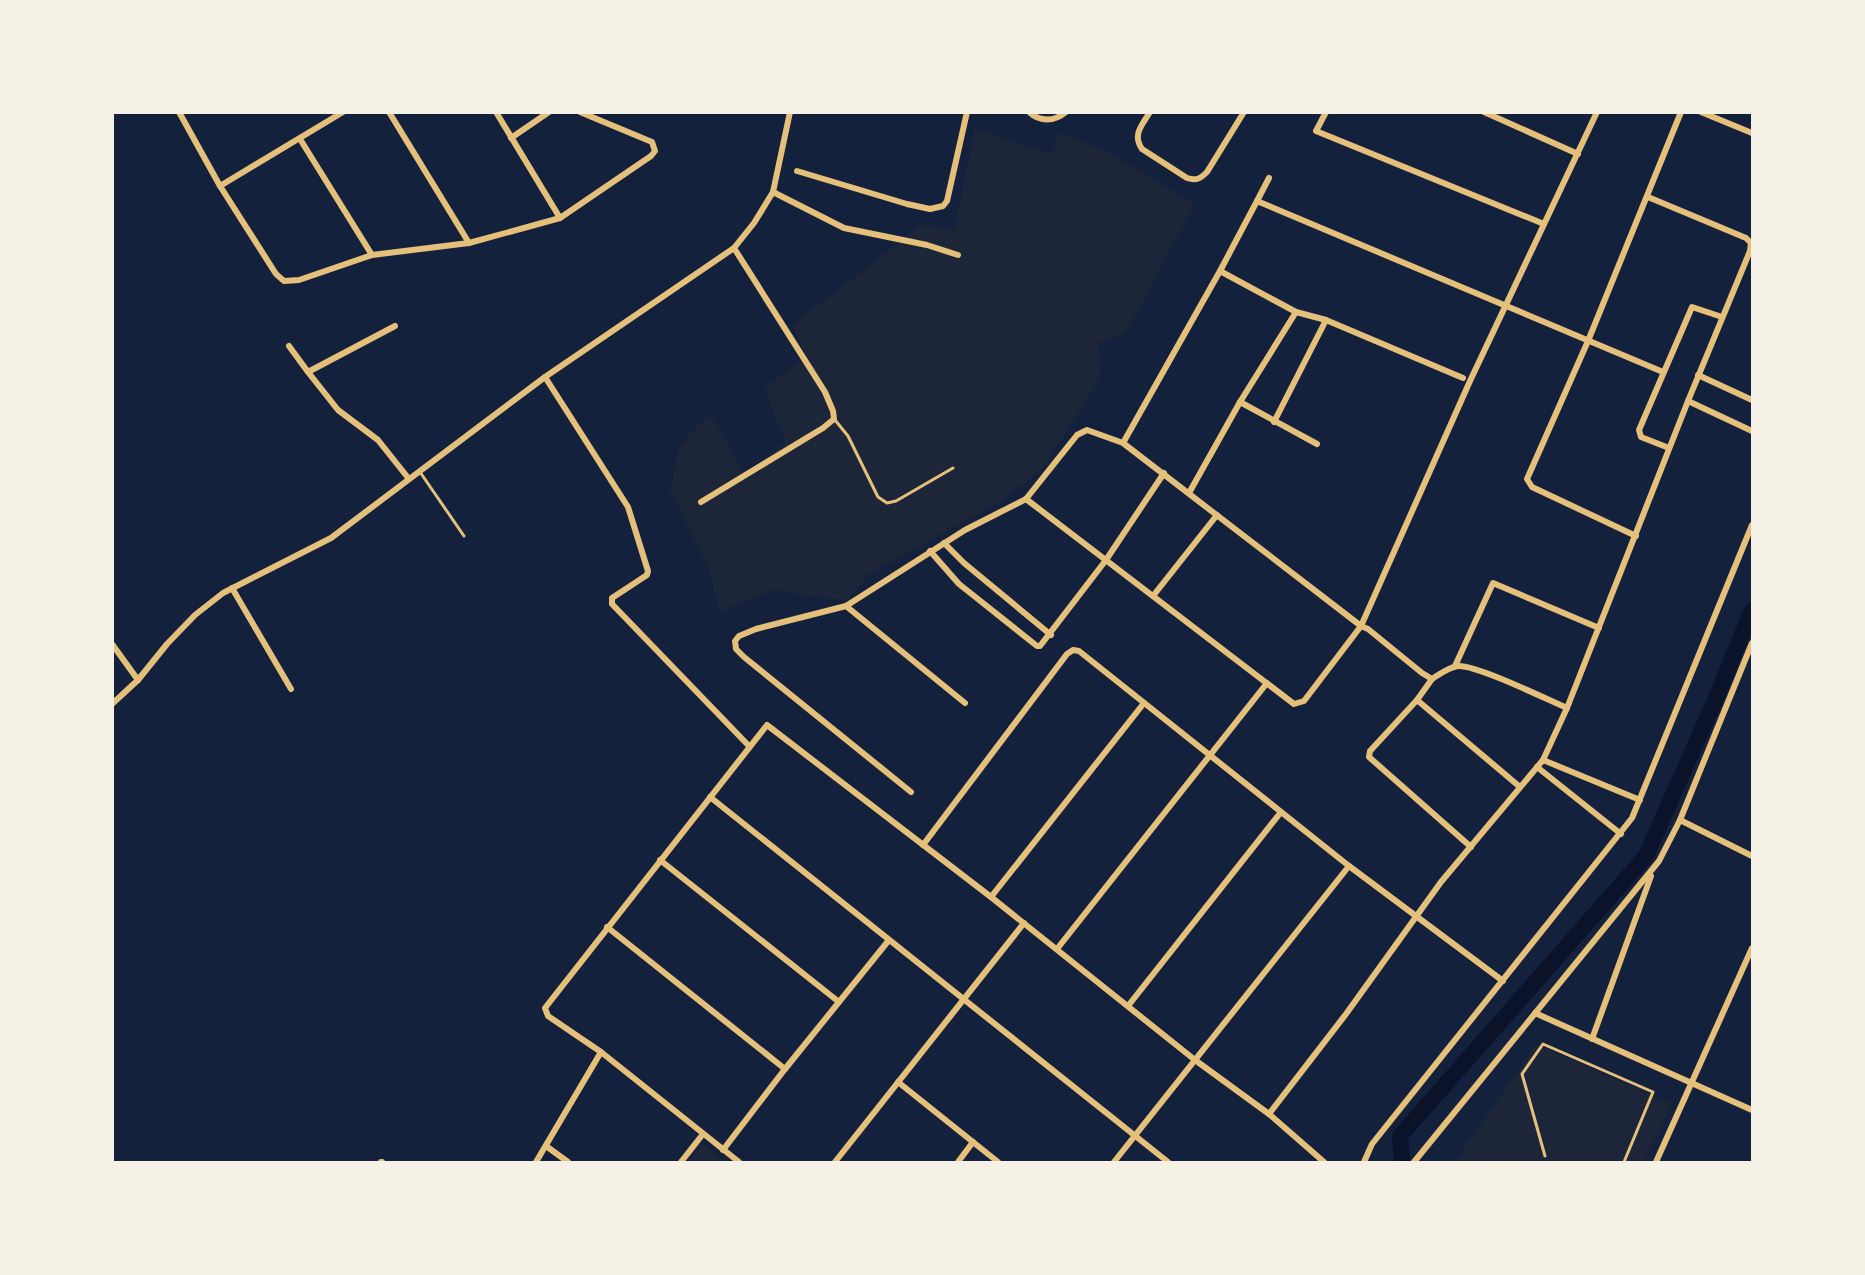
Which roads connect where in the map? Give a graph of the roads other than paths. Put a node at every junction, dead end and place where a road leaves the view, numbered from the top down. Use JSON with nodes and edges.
{"nodes":[{"id":1,"x":178,"y":112,"type":"edge"},
{"id":2,"x":343,"y":112,"type":"edge"},
{"id":3,"x":389,"y":112,"type":"edge"},
{"id":4,"x":496,"y":112,"type":"edge"},
{"id":5,"x":549,"y":112,"type":"edge"},
{"id":6,"x":580,"y":112,"type":"edge"},
{"id":7,"x":790,"y":112,"type":"edge"},
{"id":8,"x":967,"y":112,"type":"edge"},
{"id":9,"x":1029,"y":112,"type":"edge"},
{"id":10,"x":1066,"y":112,"type":"edge"},
{"id":11,"x":1150,"y":112,"type":"edge"},
{"id":12,"x":1244,"y":112,"type":"edge"},
{"id":13,"x":1326,"y":112,"type":"edge"},
{"id":14,"x":1484,"y":112,"type":"edge"},
{"id":15,"x":1597,"y":112,"type":"edge"},
{"id":16,"x":1681,"y":112,"type":"edge"},
{"id":17,"x":1701,"y":112,"type":"edge"},
{"id":18,"x":1752,"y":133,"type":"edge"},
{"id":19,"x":511,"y":138,"type":"junction"},
{"id":20,"x":300,"y":139,"type":"junction"},
{"id":21,"x":1578,"y":154,"type":"junction"},
{"id":22,"x":797,"y":171,"type":"dead end"},
{"id":23,"x":1269,"y":178,"type":"dead end"},
{"id":24,"x":220,"y":186,"type":"junction"},
{"id":25,"x":773,"y":192,"type":"junction"},
{"id":26,"x":1648,"y":197,"type":"junction"},
{"id":27,"x":1257,"y":201,"type":"junction"},
{"id":28,"x":560,"y":218,"type":"junction"},
{"id":29,"x":1544,"y":224,"type":"junction"},
{"id":30,"x":469,"y":243,"type":"junction"},
{"id":31,"x":734,"y":248,"type":"junction"},
{"id":32,"x":372,"y":255,"type":"junction"},
{"id":33,"x":958,"y":255,"type":"dead end"},
{"id":34,"x":1221,"y":271,"type":"junction"},
{"id":35,"x":1506,"y":305,"type":"junction"},
{"id":36,"x":1296,"y":312,"type":"junction"},
{"id":37,"x":1722,"y":317,"type":"junction"},
{"id":38,"x":1326,"y":320,"type":"junction"},
{"id":39,"x":394,"y":326,"type":"dead end"},
{"id":40,"x":1588,"y":341,"type":"junction"},
{"id":41,"x":289,"y":346,"type":"dead end"},
{"id":42,"x":308,"y":372,"type":"junction"},
{"id":43,"x":1663,"y":372,"type":"junction"},
{"id":44,"x":1698,"y":375,"type":"junction"},
{"id":45,"x":545,"y":378,"type":"junction"},
{"id":46,"x":1463,"y":378,"type":"dead end"},
{"id":47,"x":1752,"y":400,"type":"edge"},
{"id":48,"x":1688,"y":401,"type":"junction"},
{"id":49,"x":1240,"y":402,"type":"junction"},
{"id":50,"x":834,"y":419,"type":"junction"},
{"id":51,"x":1274,"y":422,"type":"junction"},
{"id":52,"x":1752,"y":430,"type":"edge"},
{"id":53,"x":1123,"y":443,"type":"junction"},
{"id":54,"x":1317,"y":444,"type":"dead end"},
{"id":55,"x":1669,"y":448,"type":"junction"},
{"id":56,"x":953,"y":468,"type":"dead end"},
{"id":57,"x":419,"y":470,"type":"junction"},
{"id":58,"x":1164,"y":473,"type":"junction"},
{"id":59,"x":409,"y":479,"type":"junction"},
{"id":60,"x":1189,"y":493,"type":"junction"},
{"id":61,"x":1026,"y":500,"type":"junction"},
{"id":62,"x":701,"y":502,"type":"dead end"},
{"id":63,"x":1217,"y":515,"type":"junction"},
{"id":64,"x":1752,"y":525,"type":"edge"},
{"id":65,"x":464,"y":536,"type":"dead end"},
{"id":66,"x":1636,"y":536,"type":"junction"},
{"id":67,"x":945,"y":543,"type":"junction"},
{"id":68,"x":930,"y":551,"type":"junction"},
{"id":69,"x":1106,"y":560,"type":"junction"},
{"id":70,"x":232,"y":588,"type":"junction"},
{"id":71,"x":1153,"y":596,"type":"junction"},
{"id":72,"x":846,"y":606,"type":"junction"},
{"id":73,"x":1361,"y":626,"type":"junction"},
{"id":74,"x":1599,"y":628,"type":"junction"},
{"id":75,"x":1051,"y":634,"type":"junction"},
{"id":76,"x":112,"y":644,"type":"edge"},
{"id":77,"x":1752,"y":644,"type":"edge"},
{"id":78,"x":1455,"y":666,"type":"junction"},
{"id":79,"x":1432,"y":679,"type":"junction"},
{"id":80,"x":138,"y":680,"type":"junction"},
{"id":81,"x":1267,"y":683,"type":"junction"},
{"id":82,"x":291,"y":689,"type":"dead end"},
{"id":83,"x":1417,"y":700,"type":"junction"},
{"id":84,"x":965,"y":703,"type":"dead end"},
{"id":85,"x":1144,"y":703,"type":"junction"},
{"id":86,"x":112,"y":704,"type":"edge"},
{"id":87,"x":1568,"y":708,"type":"junction"},
{"id":88,"x":749,"y":746,"type":"junction"},
{"id":89,"x":1210,"y":755,"type":"junction"},
{"id":90,"x":1543,"y":760,"type":"junction"},
{"id":91,"x":1538,"y":767,"type":"junction"},
{"id":92,"x":1520,"y":787,"type":"junction"},
{"id":93,"x":911,"y":792,"type":"dead end"},
{"id":94,"x":710,"y":797,"type":"junction"},
{"id":95,"x":1640,"y":800,"type":"junction"},
{"id":96,"x":1281,"y":812,"type":"junction"},
{"id":97,"x":1680,"y":820,"type":"junction"},
{"id":98,"x":1621,"y":834,"type":"junction"},
{"id":99,"x":923,"y":845,"type":"junction"},
{"id":100,"x":1470,"y":847,"type":"junction"},
{"id":101,"x":1752,"y":856,"type":"edge"},
{"id":102,"x":660,"y":860,"type":"junction"},
{"id":103,"x":1349,"y":866,"type":"junction"},
{"id":104,"x":1653,"y":870,"type":"junction"},
{"id":105,"x":991,"y":897,"type":"junction"},
{"id":106,"x":1416,"y":918,"type":"junction"},
{"id":107,"x":1024,"y":923,"type":"junction"},
{"id":108,"x":607,"y":927,"type":"junction"},
{"id":109,"x":889,"y":940,"type":"junction"},
{"id":110,"x":1752,"y":948,"type":"edge"},
{"id":111,"x":1057,"y":949,"type":"junction"},
{"id":112,"x":1503,"y":981,"type":"junction"},
{"id":113,"x":963,"y":999,"type":"junction"},
{"id":114,"x":839,"y":1002,"type":"junction"},
{"id":115,"x":1128,"y":1006,"type":"junction"},
{"id":116,"x":1535,"y":1013,"type":"junction"},
{"id":117,"x":1592,"y":1039,"type":"junction"},
{"id":118,"x":601,"y":1052,"type":"junction"},
{"id":119,"x":1196,"y":1060,"type":"junction"},
{"id":120,"x":784,"y":1070,"type":"junction"},
{"id":121,"x":898,"y":1082,"type":"junction"},
{"id":122,"x":1691,"y":1083,"type":"junction"},
{"id":123,"x":1752,"y":1110,"type":"edge"},
{"id":124,"x":1269,"y":1114,"type":"junction"},
{"id":125,"x":703,"y":1134,"type":"junction"},
{"id":126,"x":1135,"y":1136,"type":"junction"},
{"id":127,"x":973,"y":1142,"type":"junction"},
{"id":128,"x":546,"y":1146,"type":"junction"},
{"id":129,"x":723,"y":1150,"type":"junction"},
{"id":130,"x":1545,"y":1156,"type":"dead end"},
{"id":131,"x":536,"y":1162,"type":"edge"},
{"id":132,"x":568,"y":1162,"type":"edge"},
{"id":133,"x":681,"y":1162,"type":"edge"},
{"id":134,"x":739,"y":1162,"type":"edge"},
{"id":135,"x":835,"y":1162,"type":"edge"},
{"id":136,"x":958,"y":1162,"type":"edge"},
{"id":137,"x":998,"y":1162,"type":"edge"},
{"id":138,"x":1114,"y":1162,"type":"edge"},
{"id":139,"x":1168,"y":1162,"type":"edge"},
{"id":140,"x":1324,"y":1162,"type":"edge"},
{"id":141,"x":1364,"y":1162,"type":"edge"},
{"id":142,"x":1414,"y":1162,"type":"edge"},
{"id":143,"x":1624,"y":1162,"type":"edge"},
{"id":144,"x":1656,"y":1162,"type":"edge"}],
"edges":[{"from":1,"to":24,"type":"street"},
{"from":2,"to":20,"type":"street"},
{"from":3,"to":30,"type":"street"},
{"from":4,"to":19,"type":"street"},
{"from":5,"to":19,"type":"street"},
{"from":6,"to":28,"type":"street"},
{"from":7,"to":25,"type":"street"},
{"from":8,"to":22,"type":"street"},
{"from":9,"to":10,"type":"street"},
{"from":11,"to":12,"type":"street"},
{"from":13,"to":29,"type":"street"},
{"from":14,"to":21,"type":"street"},
{"from":15,"to":21,"type":"street"},
{"from":16,"to":26,"type":"street"},
{"from":17,"to":18,"type":"street"},
{"from":19,"to":28,"type":"street"},
{"from":20,"to":24,"type":"street"},
{"from":20,"to":32,"type":"street"},
{"from":21,"to":29,"type":"street"},
{"from":23,"to":27,"type":"street"},
{"from":24,"to":32,"type":"street"},
{"from":25,"to":31,"type":"street"},
{"from":25,"to":33,"type":"street"},
{"from":26,"to":37,"type":"street"},
{"from":26,"to":40,"type":"street"},
{"from":27,"to":34,"type":"street"},
{"from":27,"to":35,"type":"street"},
{"from":28,"to":30,"type":"street"},
{"from":29,"to":35,"type":"street"},
{"from":30,"to":32,"type":"street"},
{"from":31,"to":45,"type":"street"},
{"from":31,"to":50,"type":"street"},
{"from":34,"to":36,"type":"street"},
{"from":34,"to":53,"type":"street"},
{"from":35,"to":40,"type":"street"},
{"from":35,"to":73,"type":"street"},
{"from":36,"to":38,"type":"street"},
{"from":36,"to":49,"type":"street"},
{"from":37,"to":43,"type":"street"},
{"from":37,"to":44,"type":"street"},
{"from":38,"to":46,"type":"street"},
{"from":38,"to":51,"type":"street"},
{"from":39,"to":42,"type":"street"},
{"from":40,"to":43,"type":"street"},
{"from":40,"to":66,"type":"street"},
{"from":41,"to":42,"type":"street"},
{"from":42,"to":59,"type":"street"},
{"from":43,"to":55,"type":"street"},
{"from":44,"to":47,"type":"street"},
{"from":44,"to":48,"type":"street"},
{"from":45,"to":57,"type":"street"},
{"from":45,"to":88,"type":"street"},
{"from":48,"to":52,"type":"street"},
{"from":48,"to":55,"type":"street"},
{"from":49,"to":51,"type":"street"},
{"from":49,"to":60,"type":"street"},
{"from":50,"to":56,"type":"lane"},
{"from":50,"to":62,"type":"street"},
{"from":51,"to":54,"type":"street"},
{"from":53,"to":58,"type":"street"},
{"from":53,"to":61,"type":"street"},
{"from":55,"to":66,"type":"street"},
{"from":57,"to":59,"type":"street"},
{"from":57,"to":65,"type":"lane"},
{"from":58,"to":60,"type":"street"},
{"from":58,"to":69,"type":"street"},
{"from":59,"to":70,"type":"street"},
{"from":60,"to":63,"type":"street"},
{"from":61,"to":67,"type":"street"},
{"from":61,"to":69,"type":"street"},
{"from":63,"to":71,"type":"street"},
{"from":63,"to":73,"type":"street"},
{"from":64,"to":95,"type":"street"},
{"from":66,"to":74,"type":"street"},
{"from":67,"to":68,"type":"street"},
{"from":67,"to":75,"type":"street"},
{"from":68,"to":72,"type":"street"},
{"from":68,"to":75,"type":"street"},
{"from":69,"to":71,"type":"street"},
{"from":69,"to":75,"type":"street"},
{"from":70,"to":80,"type":"street"},
{"from":70,"to":82,"type":"street"},
{"from":71,"to":81,"type":"street"},
{"from":72,"to":84,"type":"street"},
{"from":72,"to":93,"type":"street"},
{"from":73,"to":79,"type":"street"},
{"from":73,"to":81,"type":"street"},
{"from":74,"to":78,"type":"street"},
{"from":74,"to":87,"type":"street"},
{"from":76,"to":80,"type":"street"},
{"from":77,"to":97,"type":"street"},
{"from":78,"to":79,"type":"street"},
{"from":78,"to":87,"type":"street"},
{"from":79,"to":83,"type":"street"},
{"from":80,"to":86,"type":"street"},
{"from":81,"to":89,"type":"street"},
{"from":83,"to":92,"type":"street"},
{"from":83,"to":100,"type":"street"},
{"from":85,"to":89,"type":"street"},
{"from":85,"to":99,"type":"street"},
{"from":85,"to":105,"type":"street"},
{"from":87,"to":90,"type":"street"},
{"from":88,"to":94,"type":"street"},
{"from":88,"to":99,"type":"street"},
{"from":89,"to":96,"type":"street"},
{"from":89,"to":111,"type":"street"},
{"from":90,"to":91,"type":"street"},
{"from":90,"to":95,"type":"street"},
{"from":91,"to":92,"type":"street"},
{"from":91,"to":98,"type":"street"},
{"from":92,"to":100,"type":"street"},
{"from":94,"to":102,"type":"street"},
{"from":94,"to":109,"type":"street"},
{"from":95,"to":98,"type":"street"},
{"from":96,"to":103,"type":"street"},
{"from":96,"to":115,"type":"street"},
{"from":97,"to":101,"type":"street"},
{"from":97,"to":104,"type":"street"},
{"from":98,"to":112,"type":"street"},
{"from":99,"to":105,"type":"street"},
{"from":100,"to":106,"type":"street"},
{"from":102,"to":108,"type":"street"},
{"from":102,"to":114,"type":"street"},
{"from":103,"to":106,"type":"street"},
{"from":103,"to":119,"type":"street"},
{"from":104,"to":116,"type":"street"},
{"from":104,"to":117,"type":"street"},
{"from":105,"to":107,"type":"street"},
{"from":106,"to":112,"type":"street"},
{"from":106,"to":124,"type":"street"},
{"from":107,"to":111,"type":"street"},
{"from":107,"to":113,"type":"street"},
{"from":108,"to":118,"type":"street"},
{"from":108,"to":120,"type":"street"},
{"from":109,"to":113,"type":"street"},
{"from":109,"to":114,"type":"street"},
{"from":110,"to":122,"type":"street"},
{"from":111,"to":115,"type":"street"},
{"from":112,"to":141,"type":"street"},
{"from":113,"to":121,"type":"street"},
{"from":113,"to":126,"type":"street"},
{"from":114,"to":120,"type":"street"},
{"from":115,"to":119,"type":"street"},
{"from":116,"to":117,"type":"street"},
{"from":116,"to":142,"type":"street"},
{"from":117,"to":122,"type":"street"},
{"from":118,"to":125,"type":"street"},
{"from":118,"to":128,"type":"street"},
{"from":119,"to":124,"type":"street"},
{"from":119,"to":126,"type":"street"},
{"from":120,"to":129,"type":"street"},
{"from":121,"to":127,"type":"street"},
{"from":121,"to":135,"type":"street"},
{"from":122,"to":123,"type":"street"},
{"from":122,"to":144,"type":"street"},
{"from":124,"to":140,"type":"street"},
{"from":125,"to":129,"type":"street"},
{"from":125,"to":133,"type":"street"},
{"from":126,"to":138,"type":"street"},
{"from":126,"to":139,"type":"street"},
{"from":127,"to":136,"type":"street"},
{"from":127,"to":137,"type":"street"},
{"from":128,"to":131,"type":"street"},
{"from":128,"to":132,"type":"street"},
{"from":129,"to":134,"type":"street"},
{"from":130,"to":143,"type":"lane"}]}
